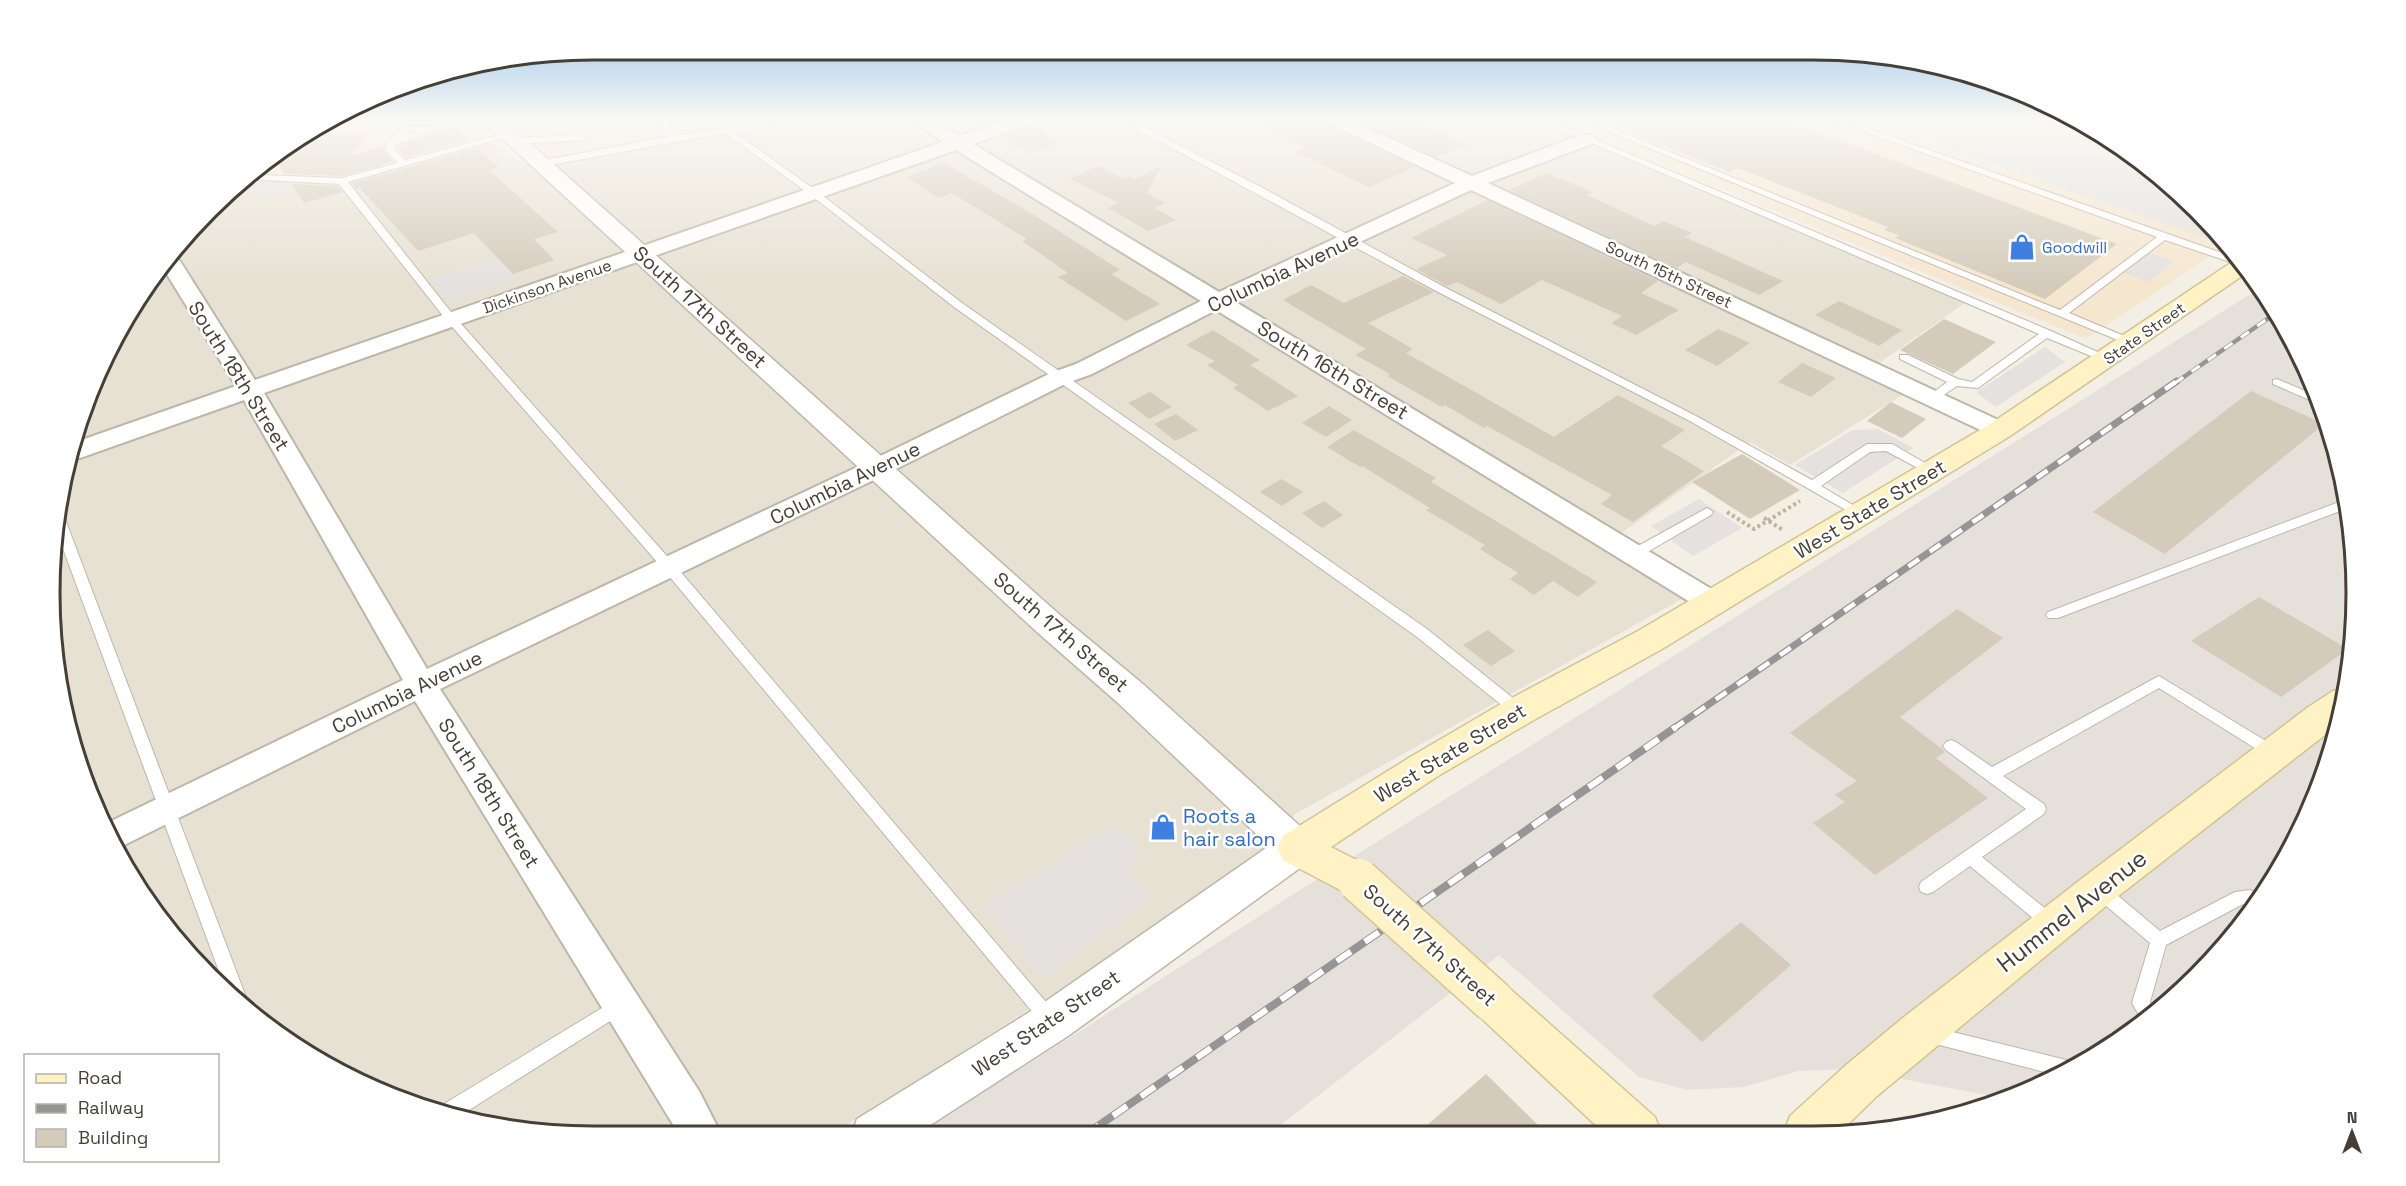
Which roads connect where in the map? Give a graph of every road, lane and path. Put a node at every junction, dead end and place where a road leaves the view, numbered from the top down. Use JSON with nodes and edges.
{"nodes":[{"id":1,"x":361,"y":175,"type":"edge"},
{"id":2,"x":553,"y":175,"type":"edge"},
{"id":3,"x":789,"y":175,"type":"edge"},
{"id":4,"x":867,"y":175,"type":"edge"},
{"id":5,"x":1010,"y":175,"type":"edge"},
{"id":6,"x":1229,"y":175,"type":"edge"},
{"id":7,"x":1455,"y":175,"type":"edge"},
{"id":8,"x":1487,"y":175,"type":"edge"},
{"id":9,"x":1690,"y":175,"type":"edge"},
{"id":10,"x":1704,"y":175,"type":"edge"},
{"id":11,"x":1992,"y":175,"type":"edge"},
{"id":12,"x":260,"y":177,"type":"edge"},
{"id":13,"x":342,"y":181,"type":"junction"},
{"id":14,"x":1471,"y":183,"type":"junction"},
{"id":15,"x":815,"y":194,"type":"junction"},
{"id":16,"x":2164,"y":236,"type":"junction"},
{"id":17,"x":1351,"y":240,"type":"junction"},
{"id":18,"x":640,"y":254,"type":"junction"},
{"id":19,"x":2227,"y":258,"type":"edge"},
{"id":20,"x":172,"y":266,"type":"edge"},
{"id":21,"x":2236,"y":269,"type":"edge"},
{"id":22,"x":1219,"y":300,"type":"junction"},
{"id":23,"x":2061,"y":314,"type":"junction"},
{"id":24,"x":451,"y":319,"type":"junction"},
{"id":25,"x":2047,"y":333,"type":"junction"},
{"id":26,"x":2130,"y":342,"type":"junction"},
{"id":27,"x":1904,"y":357,"type":"dead end"},
{"id":28,"x":2107,"y":358,"type":"junction"},
{"id":29,"x":1059,"y":378,"type":"junction"},
{"id":30,"x":1955,"y":382,"type":"junction"},
{"id":31,"x":2277,"y":382,"type":"dead end"},
{"id":32,"x":250,"y":390,"type":"junction"},
{"id":33,"x":2308,"y":396,"type":"edge"},
{"id":34,"x":1934,"y":397,"type":"junction"},
{"id":35,"x":2046,"y":401,"type":"joint"},
{"id":36,"x":2000,"y":430,"type":"junction"},
{"id":37,"x":80,"y":449,"type":"edge"},
{"id":38,"x":877,"y":468,"type":"junction"},
{"id":39,"x":1933,"y":471,"type":"junction"},
{"id":40,"x":1812,"y":486,"type":"junction"},
{"id":41,"x":1795,"y":497,"type":"dead end"},
{"id":42,"x":2339,"y":507,"type":"edge"},
{"id":43,"x":1725,"y":511,"type":"dead end"},
{"id":44,"x":1707,"y":512,"type":"dead end"},
{"id":45,"x":1862,"y":514,"type":"junction"},
{"id":46,"x":1766,"y":519,"type":"junction"},
{"id":47,"x":64,"y":532,"type":"edge"},
{"id":48,"x":1786,"y":532,"type":"dead end"},
{"id":49,"x":1634,"y":554,"type":"junction"},
{"id":50,"x":669,"y":567,"type":"junction"},
{"id":51,"x":1713,"y":603,"type":"junction"},
{"id":52,"x":2053,"y":615,"type":"dead end"},
{"id":53,"x":421,"y":685,"type":"junction"},
{"id":54,"x":1519,"y":711,"type":"junction"},
{"id":55,"x":2333,"y":711,"type":"edge"},
{"id":56,"x":1951,"y":746,"type":"dead end"},
{"id":57,"x":2274,"y":753,"type":"junction"},
{"id":58,"x":1991,"y":775,"type":"junction"},
{"id":59,"x":166,"y":810,"type":"junction"},
{"id":60,"x":117,"y":833,"type":"edge"},
{"id":61,"x":1296,"y":848,"type":"junction"},
{"id":62,"x":1970,"y":857,"type":"junction"},
{"id":63,"x":1927,"y":887,"type":"dead end"},
{"id":64,"x":2098,"y":889,"type":"junction"},
{"id":65,"x":2250,"y":897,"type":"edge"},
{"id":66,"x":2054,"y":925,"type":"junction"},
{"id":67,"x":2160,"y":940,"type":"junction"},
{"id":68,"x":232,"y":985,"type":"edge"},
{"id":69,"x":622,"y":1004,"type":"junction"},
{"id":70,"x":2145,"y":1010,"type":"edge"},
{"id":71,"x":1052,"y":1022,"type":"junction"},
{"id":72,"x":1920,"y":1032,"type":"junction"},
{"id":73,"x":2057,"y":1067,"type":"edge"},
{"id":74,"x":455,"y":1108,"type":"edge"},
{"id":75,"x":696,"y":1126,"type":"edge"},
{"id":76,"x":890,"y":1126,"type":"edge"},
{"id":77,"x":1630,"y":1126,"type":"edge"},
{"id":78,"x":1813,"y":1126,"type":"edge"}],
"edges":[{"from":1,"to":13,"type":"lane"},
{"from":2,"to":18,"type":"street","name":"South 17th Street"},
{"from":3,"to":15,"type":"lane"},
{"from":4,"to":15,"type":"street","name":"Dickinson Avenue"},
{"from":5,"to":22,"type":"street","name":"South 16th Street"},
{"from":6,"to":17,"type":"lane"},
{"from":7,"to":14,"type":"street","name":"South 15th Street"},
{"from":8,"to":14,"type":"street","name":"Columbia Avenue"},
{"from":9,"to":25,"type":"lane"},
{"from":10,"to":23,"type":"lane"},
{"from":11,"to":16,"type":"lane"},
{"from":12,"to":13,"type":"lane"},
{"from":13,"to":24,"type":"lane"},
{"from":14,"to":17,"type":"street","name":"Columbia Avenue"},
{"from":14,"to":34,"type":"street","name":"South 15th Street"},
{"from":15,"to":18,"type":"street","name":"Dickinson Avenue"},
{"from":15,"to":29,"type":"lane"},
{"from":16,"to":19,"type":"lane"},
{"from":16,"to":23,"type":"lane"},
{"from":17,"to":22,"type":"street","name":"Columbia Avenue"},
{"from":17,"to":40,"type":"lane"},
{"from":18,"to":24,"type":"street","name":"Dickinson Avenue"},
{"from":18,"to":38,"type":"street","name":"South 17th Street"},
{"from":20,"to":32,"type":"street","name":"South 18th Street"},
{"from":21,"to":26,"type":"main road","name":"State Street"},
{"from":22,"to":29,"type":"street","name":"Columbia Avenue"},
{"from":22,"to":49,"type":"street","name":"South 16th Street"},
{"from":23,"to":26,"type":"lane"},
{"from":24,"to":32,"type":"street","name":"Dickinson Avenue"},
{"from":24,"to":50,"type":"lane"},
{"from":25,"to":28,"type":"lane"},
{"from":25,"to":30,"type":"lane"},
{"from":26,"to":28,"type":"main road","name":"State Street"},
{"from":27,"to":30,"type":"lane"},
{"from":28,"to":35,"type":"main road","name":"State Street"},
{"from":29,"to":38,"type":"street","name":"Columbia Avenue"},
{"from":29,"to":54,"type":"lane"},
{"from":30,"to":34,"type":"lane"},
{"from":31,"to":33,"type":"lane"},
{"from":32,"to":37,"type":"street","name":"Dickinson Avenue"},
{"from":32,"to":53,"type":"street","name":"South 18th Street"},
{"from":34,"to":36,"type":"street","name":"South 15th Street"},
{"from":35,"to":36,"type":"main road","name":"West State Street"},
{"from":36,"to":39,"type":"main road","name":"West State Street"},
{"from":38,"to":50,"type":"street","name":"Columbia Avenue"},
{"from":38,"to":61,"type":"street","name":"South 17th Street"},
{"from":39,"to":40,"type":"lane"},
{"from":39,"to":45,"type":"main road","name":"West State Street"},
{"from":40,"to":45,"type":"lane"},
{"from":41,"to":46,"type":"path"},
{"from":42,"to":52,"type":"lane"},
{"from":43,"to":46,"type":"path"},
{"from":44,"to":49,"type":"lane"},
{"from":45,"to":51,"type":"main road","name":"West State Street"},
{"from":46,"to":48,"type":"path"},
{"from":47,"to":59,"type":"lane"},
{"from":49,"to":51,"type":"street","name":"South 16th Street"},
{"from":50,"to":53,"type":"street","name":"Columbia Avenue"},
{"from":50,"to":71,"type":"lane"},
{"from":51,"to":54,"type":"main road","name":"West State Street"},
{"from":53,"to":59,"type":"street","name":"Columbia Avenue"},
{"from":53,"to":69,"type":"street","name":"South 18th Street"},
{"from":54,"to":61,"type":"main road","name":"West State Street"},
{"from":55,"to":57,"type":"main road","name":"Hummel Avenue"},
{"from":56,"to":58,"type":"lane"},
{"from":57,"to":58,"type":"lane"},
{"from":57,"to":64,"type":"main road","name":"Hummel Avenue"},
{"from":58,"to":62,"type":"lane"},
{"from":59,"to":60,"type":"street","name":"Columbia Avenue"},
{"from":59,"to":68,"type":"lane"},
{"from":61,"to":71,"type":"street","name":"West State Street"},
{"from":61,"to":77,"type":"main road","name":"South 17th Street","bridge":true},
{"from":62,"to":63,"type":"lane"},
{"from":62,"to":66,"type":"lane"},
{"from":64,"to":66,"type":"main road","name":"Hummel Avenue"},
{"from":64,"to":67,"type":"lane"},
{"from":65,"to":67,"type":"lane"},
{"from":66,"to":72,"type":"main road","name":"Hummel Avenue"},
{"from":67,"to":70,"type":"lane"},
{"from":69,"to":74,"type":"lane"},
{"from":69,"to":75,"type":"street","name":"South 18th Street"},
{"from":71,"to":76,"type":"street","name":"West State Street"},
{"from":72,"to":73,"type":"lane"},
{"from":72,"to":78,"type":"main road","name":"Hummel Avenue"}]}
